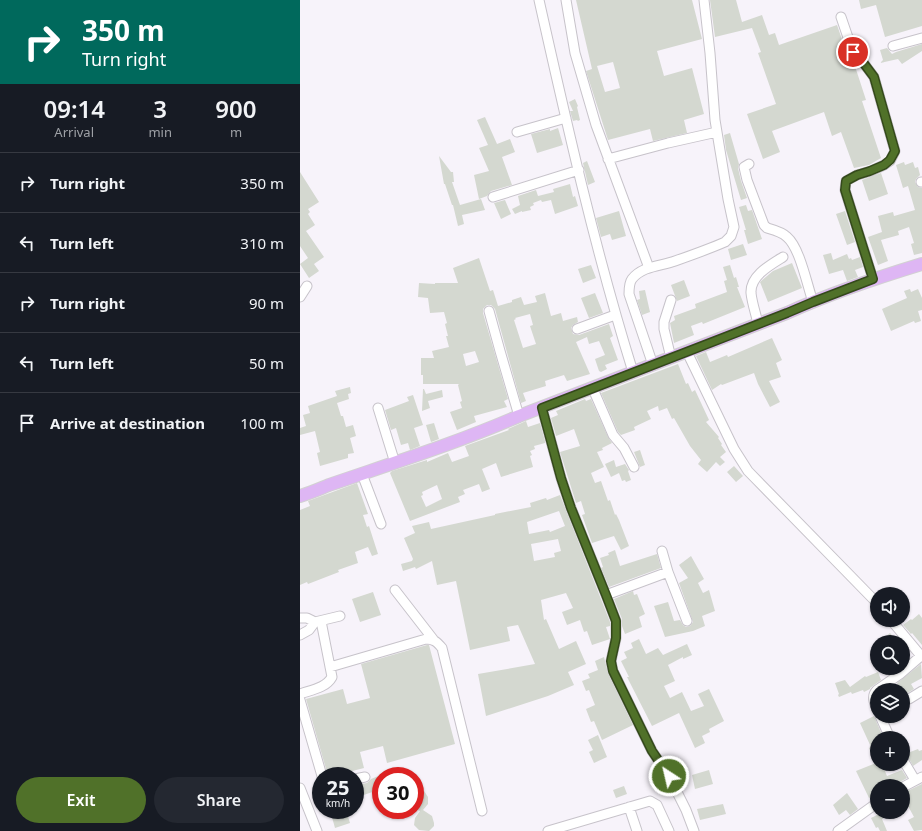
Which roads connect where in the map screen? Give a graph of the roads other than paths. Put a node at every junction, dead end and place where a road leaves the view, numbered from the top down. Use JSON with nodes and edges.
{"nodes":[{"id":1,"x":539,"y":0,"type":"edge"},
{"id":2,"x":566,"y":0,"type":"edge"},
{"id":3,"x":704,"y":0,"type":"edge"},
{"id":4,"x":841,"y":18,"type":"dead end"},
{"id":5,"x":922,"y":38,"type":"edge"},
{"id":6,"x":892,"y":46,"type":"dead end"},
{"id":7,"x":566,"y":118,"type":"junction"},
{"id":8,"x":517,"y":132,"type":"dead end"},
{"id":9,"x":717,"y":132,"type":"junction"},
{"id":10,"x":608,"y":159,"type":"junction"},
{"id":11,"x":749,"y":164,"type":"dead end"},
{"id":12,"x":578,"y":170,"type":"junction"},
{"id":13,"x":493,"y":197,"type":"dead end"},
{"id":14,"x":783,"y":257,"type":"dead end"},
{"id":15,"x":922,"y":264,"type":"edge"},
{"id":16,"x":648,"y":268,"type":"junction"},
{"id":17,"x":873,"y":279,"type":"junction"},
{"id":18,"x":307,"y":286,"type":"dead end"},
{"id":19,"x":300,"y":297,"type":"edge"},
{"id":20,"x":671,"y":300,"type":"dead end"},
{"id":21,"x":813,"y":302,"type":"junction"},
{"id":22,"x":490,"y":311,"type":"dead end"},
{"id":23,"x":615,"y":315,"type":"junction"},
{"id":24,"x":758,"y":324,"type":"junction"},
{"id":25,"x":576,"y":329,"type":"dead end"},
{"id":26,"x":687,"y":352,"type":"junction"},
{"id":27,"x":671,"y":358,"type":"junction"},
{"id":28,"x":653,"y":365,"type":"junction"},
{"id":29,"x":633,"y":372,"type":"junction"},
{"id":30,"x":593,"y":389,"type":"junction"},
{"id":31,"x":378,"y":408,"type":"dead end"},
{"id":32,"x":542,"y":408,"type":"junction"},
{"id":33,"x":520,"y":416,"type":"junction"},
{"id":34,"x":395,"y":463,"type":"junction"},
{"id":35,"x":634,"y":467,"type":"dead end"},
{"id":36,"x":362,"y":474,"type":"junction"},
{"id":37,"x":300,"y":496,"type":"edge"},
{"id":38,"x":381,"y":524,"type":"dead end"},
{"id":39,"x":662,"y":551,"type":"dead end"},
{"id":40,"x":668,"y":572,"type":"junction"},
{"id":41,"x":395,"y":590,"type":"dead end"},
{"id":42,"x":606,"y":595,"type":"junction"},
{"id":43,"x":870,"y":595,"type":"edge"},
{"id":44,"x":340,"y":616,"type":"dead end"},
{"id":45,"x":300,"y":618,"type":"edge"},
{"id":46,"x":318,"y":621,"type":"junction"},
{"id":47,"x":688,"y":621,"type":"dead end"},
{"id":48,"x":897,"y":627,"type":"edge"},
{"id":49,"x":300,"y":635,"type":"edge"},
{"id":50,"x":433,"y":639,"type":"junction"},
{"id":51,"x":921,"y":654,"type":"edge"},
{"id":52,"x":330,"y":667,"type":"junction"},
{"id":53,"x":887,"y":683,"type":"edge"},
{"id":54,"x":922,"y":691,"type":"edge"},
{"id":55,"x":300,"y":694,"type":"edge"},
{"id":56,"x":910,"y":698,"type":"edge"},
{"id":57,"x":300,"y":700,"type":"edge"},
{"id":58,"x":319,"y":767,"type":"edge"},
{"id":59,"x":910,"y":768,"type":"edge"},
{"id":60,"x":919,"y":779,"type":"edge"},
{"id":61,"x":910,"y":784,"type":"edge"},
{"id":62,"x":300,"y":788,"type":"edge"},
{"id":63,"x":629,"y":807,"type":"junction"},
{"id":64,"x":870,"y":808,"type":"edge"},
{"id":65,"x":482,"y":811,"type":"dead end"},
{"id":66,"x":317,"y":831,"type":"edge"},
{"id":67,"x":548,"y":831,"type":"edge"},
{"id":68,"x":637,"y":831,"type":"edge"},
{"id":69,"x":669,"y":831,"type":"edge"},
{"id":70,"x":694,"y":831,"type":"edge"},
{"id":71,"x":838,"y":831,"type":"edge"}],
"edges":[{"from":1,"to":7,"type":"street"},
{"from":2,"to":10,"type":"street"},
{"from":3,"to":9,"type":"street"},
{"from":4,"to":17,"type":"street"},
{"from":5,"to":6,"type":"street"},
{"from":7,"to":8,"type":"street"},
{"from":7,"to":12,"type":"street"},
{"from":9,"to":10,"type":"street"},
{"from":9,"to":16,"type":"street"},
{"from":10,"to":16,"type":"street"},
{"from":11,"to":21,"type":"street"},
{"from":12,"to":13,"type":"street"},
{"from":12,"to":23,"type":"street"},
{"from":14,"to":24,"type":"street"},
{"from":15,"to":17,"type":"main road"},
{"from":16,"to":28,"type":"street"},
{"from":17,"to":21,"type":"main road"},
{"from":18,"to":19,"type":"street"},
{"from":20,"to":27,"type":"street"},
{"from":21,"to":24,"type":"main road"},
{"from":22,"to":33,"type":"street"},
{"from":23,"to":25,"type":"street"},
{"from":23,"to":29,"type":"street"},
{"from":24,"to":26,"type":"main road"},
{"from":26,"to":27,"type":"main road"},
{"from":26,"to":43,"type":"street"},
{"from":27,"to":28,"type":"main road"},
{"from":28,"to":29,"type":"main road"},
{"from":29,"to":30,"type":"main road"},
{"from":30,"to":32,"type":"main road"},
{"from":30,"to":35,"type":"street"},
{"from":31,"to":34,"type":"street"},
{"from":32,"to":33,"type":"main road"},
{"from":32,"to":42,"type":"street"},
{"from":33,"to":34,"type":"main road"},
{"from":34,"to":36,"type":"main road"},
{"from":36,"to":37,"type":"main road"},
{"from":36,"to":38,"type":"street"},
{"from":39,"to":40,"type":"street"},
{"from":40,"to":42,"type":"street"},
{"from":40,"to":47,"type":"street"},
{"from":41,"to":50,"type":"street"},
{"from":42,"to":70,"type":"street"},
{"from":44,"to":46,"type":"street"},
{"from":45,"to":46,"type":"street"},
{"from":46,"to":49,"type":"street"},
{"from":46,"to":52,"type":"street"},
{"from":48,"to":51,"type":"street"},
{"from":50,"to":52,"type":"street"},
{"from":50,"to":65,"type":"street"},
{"from":51,"to":53,"type":"street"},
{"from":52,"to":55,"type":"street"},
{"from":54,"to":56,"type":"street"},
{"from":57,"to":58,"type":"street"},
{"from":59,"to":60,"type":"street"},
{"from":60,"to":61,"type":"street"},
{"from":62,"to":66,"type":"street"},
{"from":63,"to":67,"type":"street"},
{"from":63,"to":68,"type":"street"},
{"from":63,"to":69,"type":"street"},
{"from":64,"to":71,"type":"street"}]}
